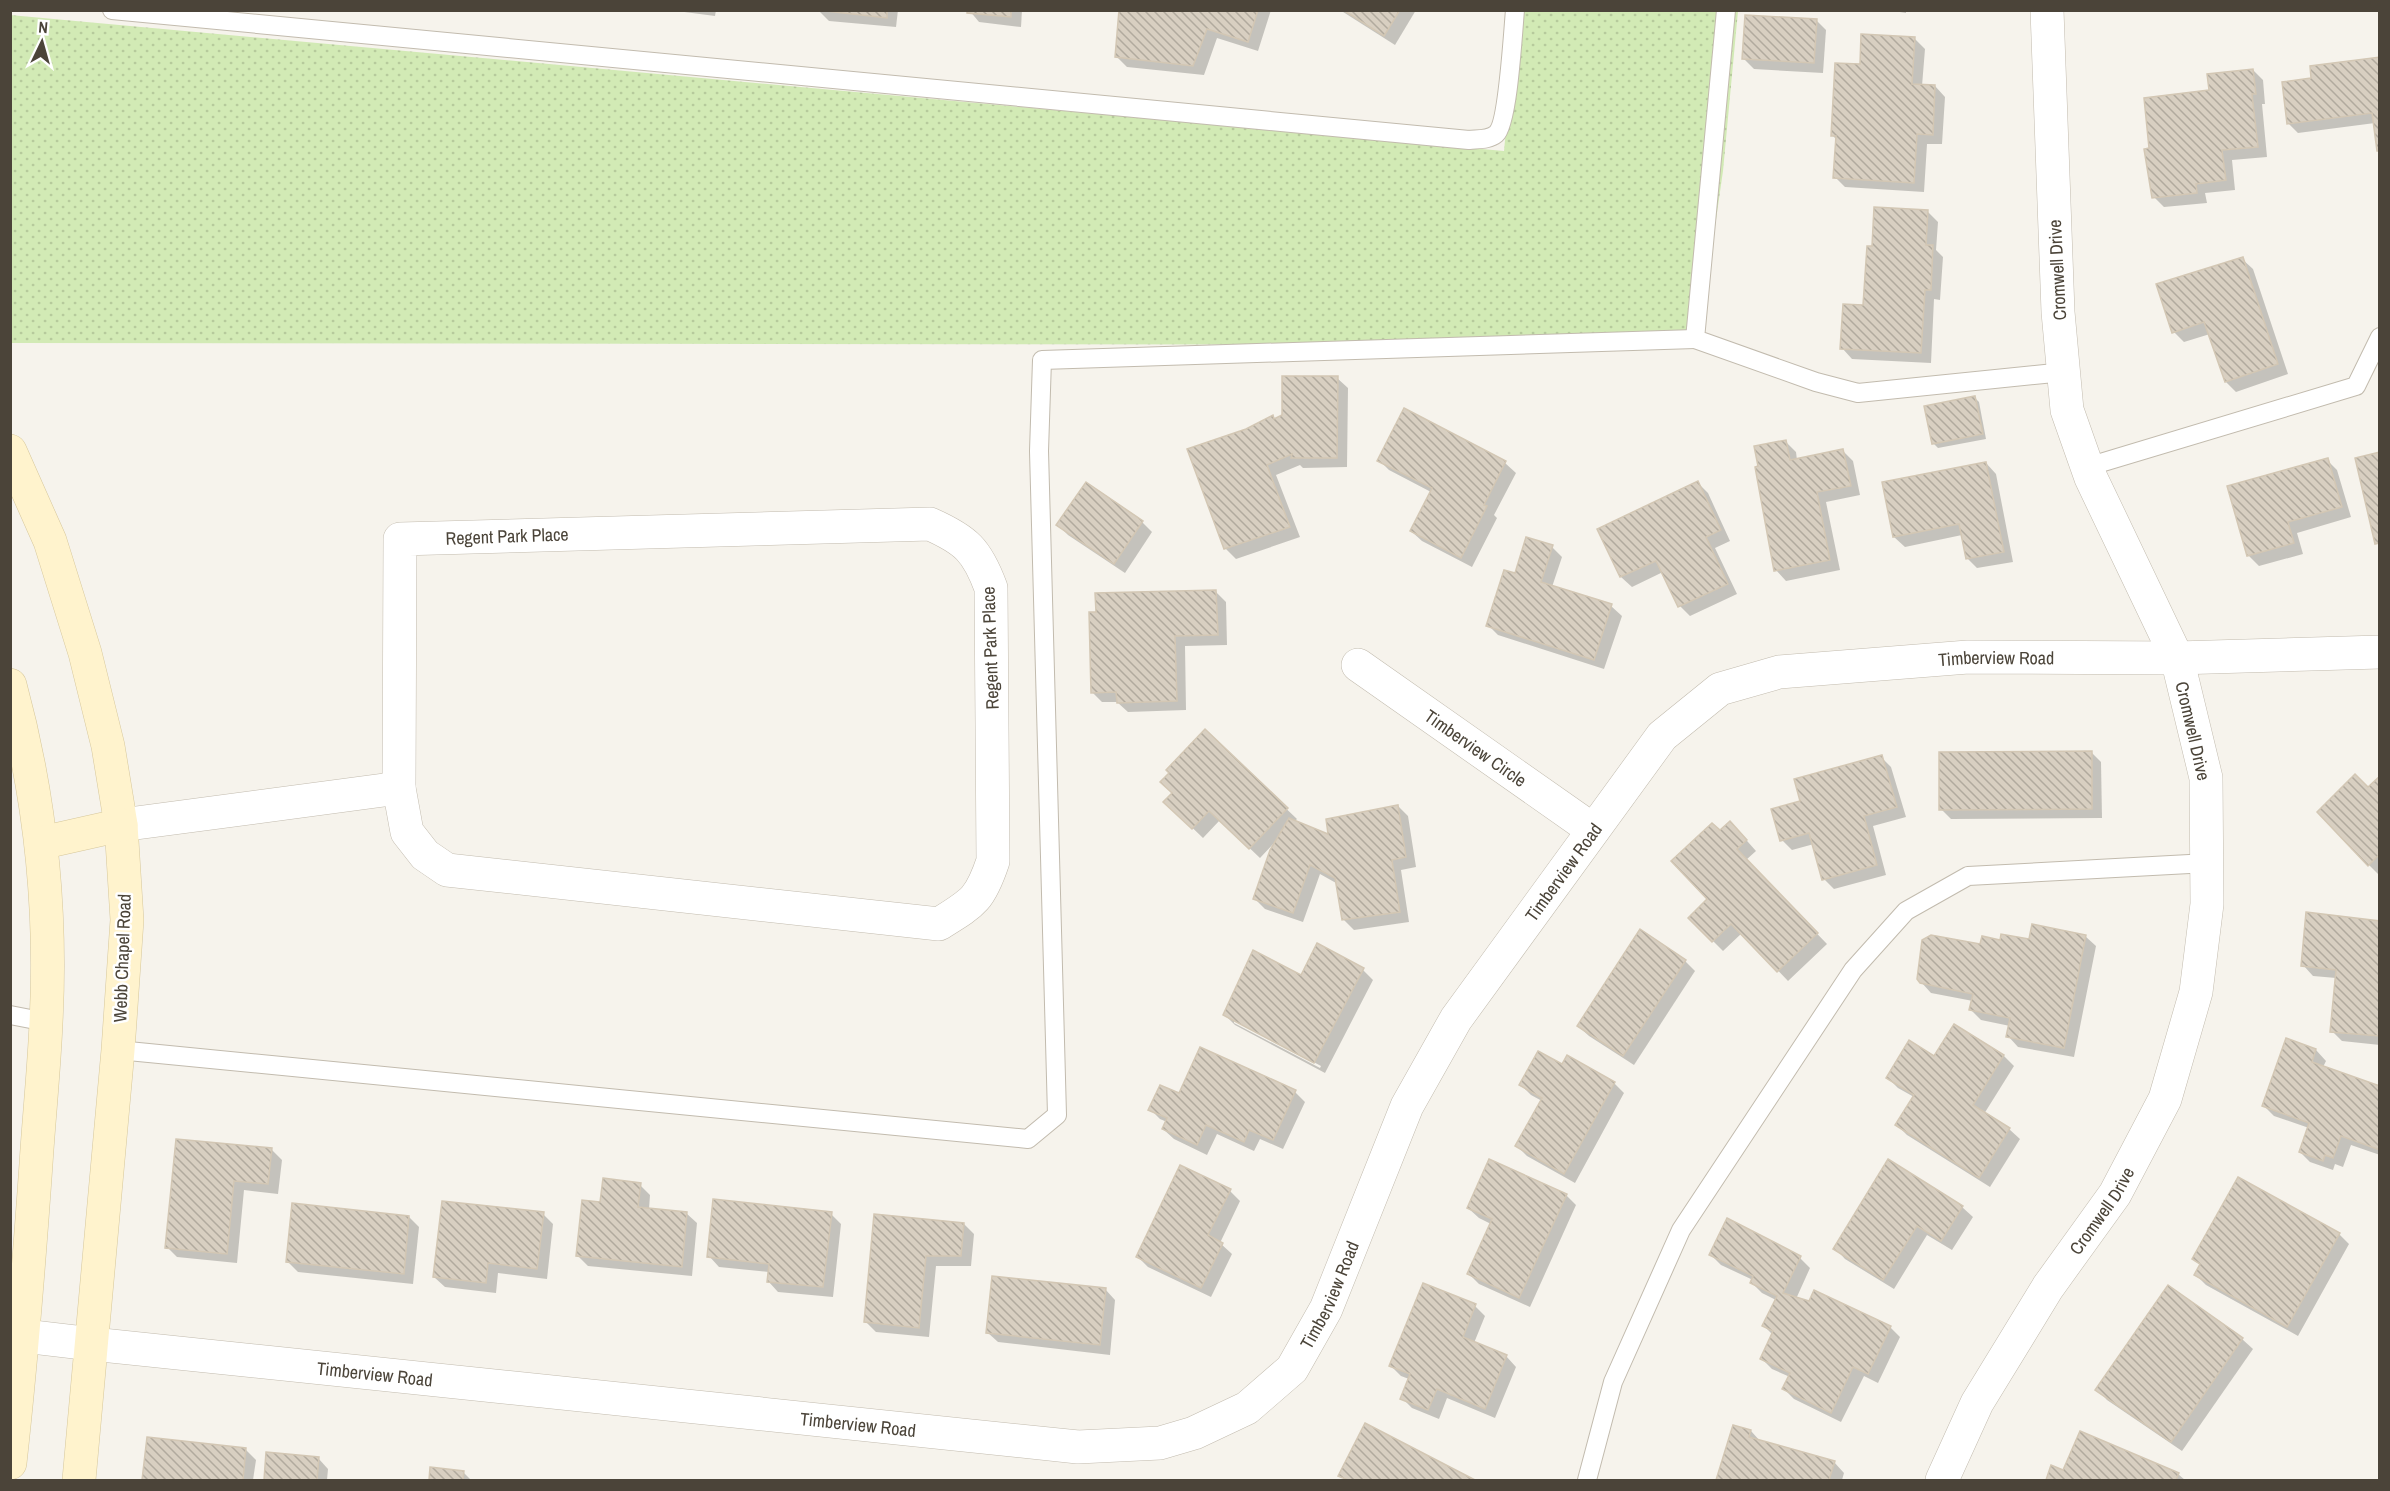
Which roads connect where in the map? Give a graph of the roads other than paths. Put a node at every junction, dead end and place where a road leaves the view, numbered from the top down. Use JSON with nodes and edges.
{"nodes":[{"id":1,"x":112,"y":10,"type":"edge"},
{"id":2,"x":1515,"y":10,"type":"edge"},
{"id":3,"x":1726,"y":10,"type":"edge"},
{"id":4,"x":2047,"y":10,"type":"edge"},
{"id":5,"x":2379,"y":337,"type":"edge"},
{"id":6,"x":1695,"y":339,"type":"junction"},
{"id":7,"x":2064,"y":372,"type":"junction"},
{"id":8,"x":10,"y":451,"type":"edge"},
{"id":9,"x":2087,"y":467,"type":"junction"},
{"id":10,"x":2379,"y":652,"type":"edge"},
{"id":11,"x":2177,"y":658,"type":"junction"},
{"id":12,"x":1358,"y":665,"type":"dead end"},
{"id":13,"x":10,"y":685,"type":"edge"},
{"id":14,"x":399,"y":788,"type":"junction"},
{"id":15,"x":121,"y":825,"type":"junction"},
{"id":16,"x":1593,"y":830,"type":"junction"},
{"id":17,"x":41,"y":843,"type":"junction"},
{"id":18,"x":2208,"y":863,"type":"junction"},
{"id":19,"x":10,"y":1015,"type":"edge"},
{"id":20,"x":46,"y":1022,"type":"junction"},
{"id":21,"x":118,"y":1050,"type":"junction"},
{"id":22,"x":17,"y":1333,"type":"edge"},
{"id":23,"x":92,"y":1344,"type":"junction"},
{"id":24,"x":10,"y":1463,"type":"edge"},
{"id":25,"x":79,"y":1480,"type":"edge"},
{"id":26,"x":1587,"y":1480,"type":"edge"},
{"id":27,"x":1942,"y":1480,"type":"edge"}],
"edges":[{"from":1,"to":2,"type":"lane"},
{"from":3,"to":6,"type":"lane"},
{"from":4,"to":7,"type":"street","name":"Cromwell Drive"},
{"from":5,"to":9,"type":"lane"},
{"from":6,"to":7,"type":"lane"},
{"from":6,"to":21,"type":"lane"},
{"from":7,"to":9,"type":"street","name":"Cromwell Drive"},
{"from":8,"to":15,"type":"main road","name":"Webb Chapel Road"},
{"from":9,"to":11,"type":"street","name":"Cromwell Drive"},
{"from":10,"to":11,"type":"street","name":"Timberview Road"},
{"from":11,"to":16,"type":"street","name":"Timberview Road"},
{"from":11,"to":18,"type":"street","name":"Cromwell Drive"},
{"from":12,"to":16,"type":"street","name":"Timberview Circle"},
{"from":13,"to":17,"type":"main road"},
{"from":14,"to":14,"type":"street","name":"Regent Park Place"},
{"from":14,"to":15,"type":"street"},
{"from":15,"to":17,"type":"main road"},
{"from":15,"to":21,"type":"main road","name":"Webb Chapel Road"},
{"from":16,"to":23,"type":"street","name":"Timberview Road"},
{"from":17,"to":20,"type":"main road"},
{"from":18,"to":26,"type":"lane"},
{"from":18,"to":27,"type":"street","name":"Cromwell Drive"},
{"from":19,"to":20,"type":"lane"},
{"from":20,"to":22,"type":"main road"},
{"from":21,"to":23,"type":"main road","name":"Webb Chapel Road"},
{"from":22,"to":23,"type":"street","name":"Timberview Road"},
{"from":22,"to":24,"type":"main road"},
{"from":23,"to":25,"type":"main road","name":"Webb Chapel Road"}]}
